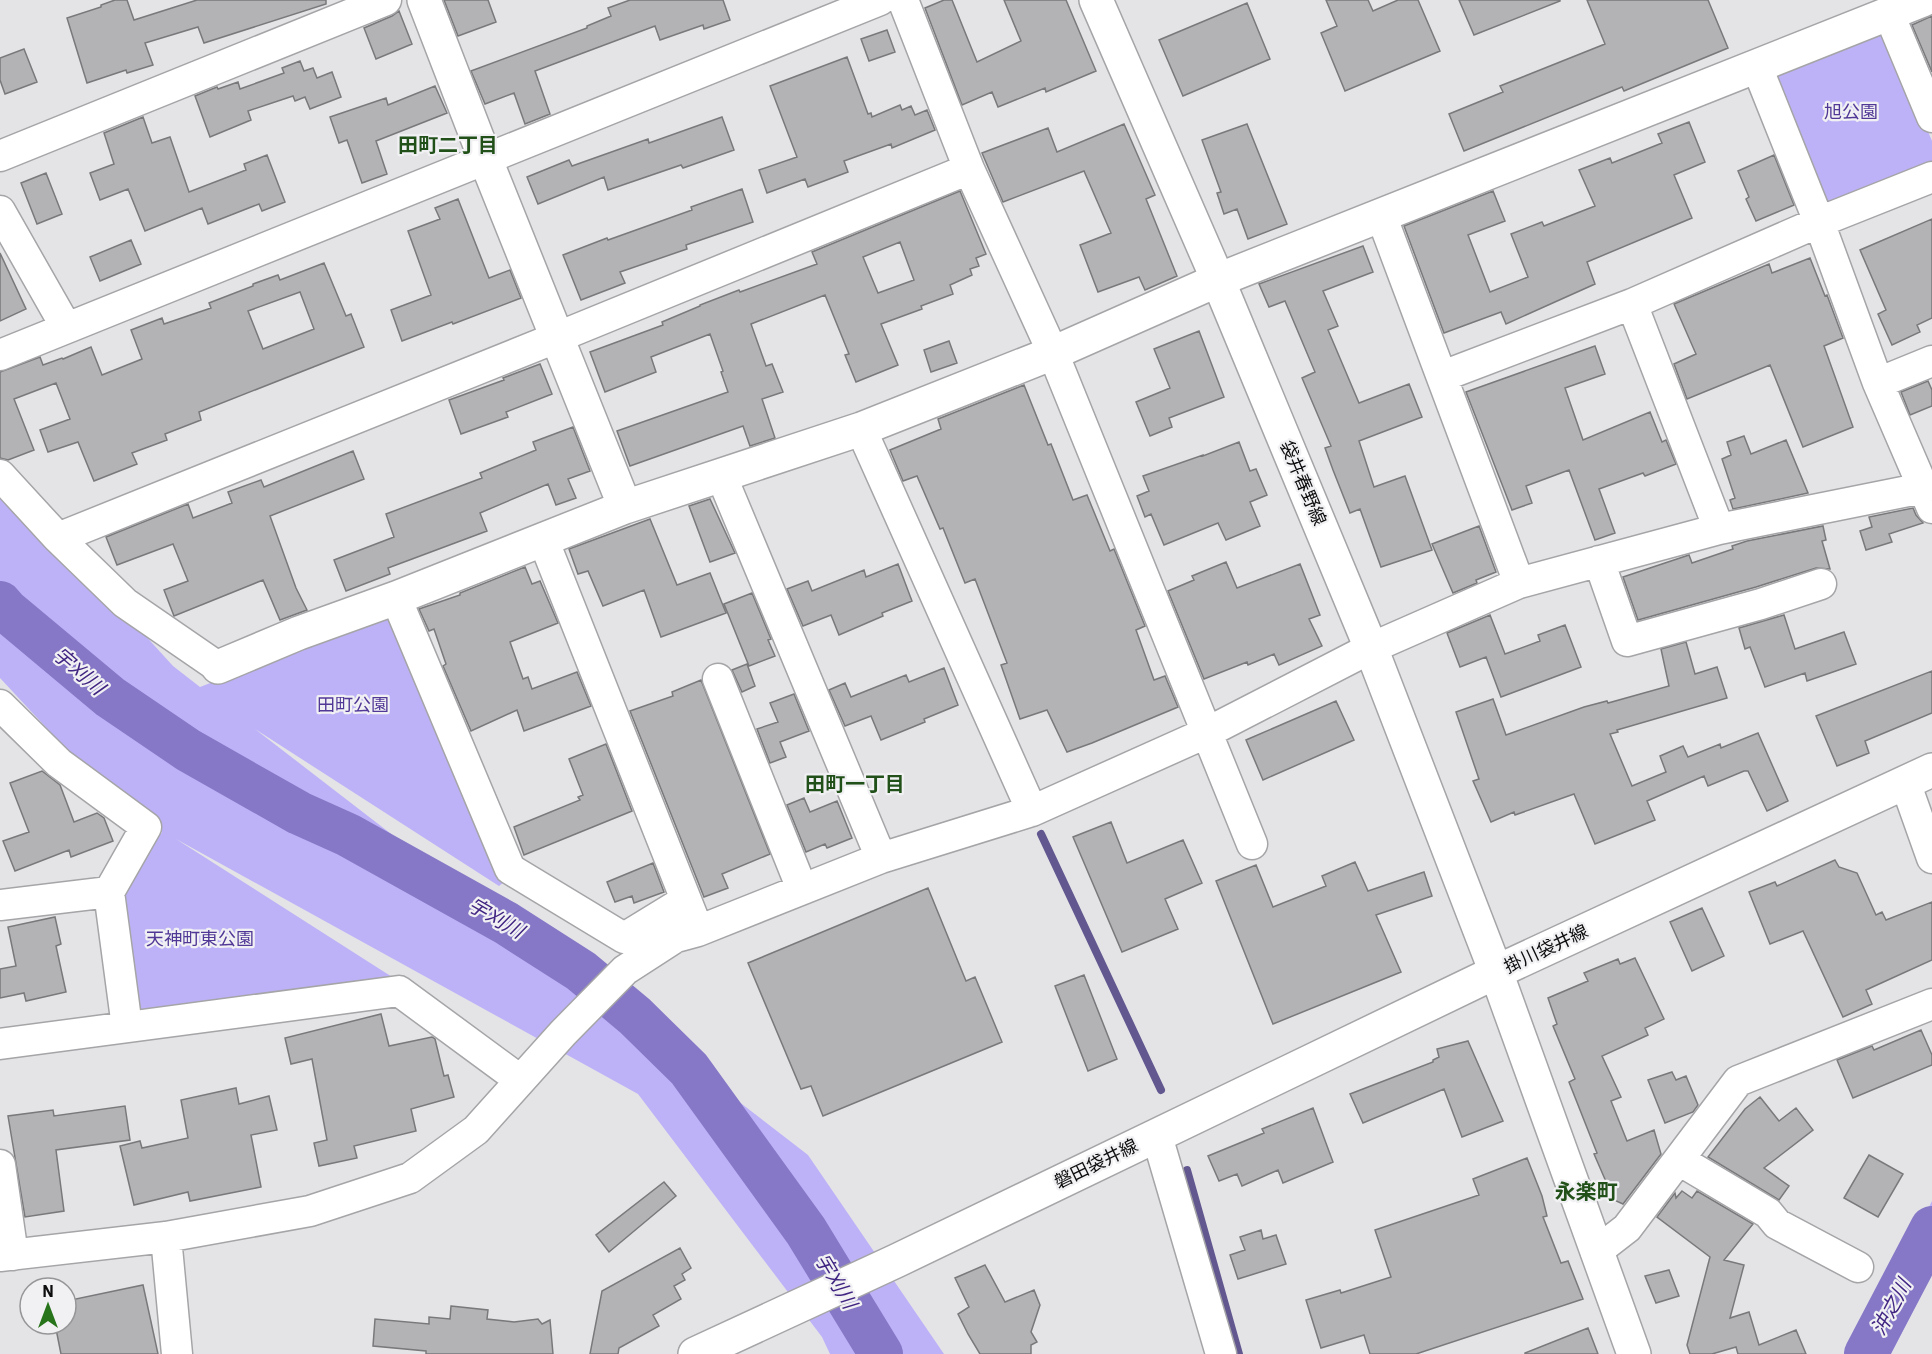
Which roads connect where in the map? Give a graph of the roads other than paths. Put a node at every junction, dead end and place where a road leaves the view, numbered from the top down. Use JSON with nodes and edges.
{"nodes":[{"id":1,"x":386,"y":0,"type":"edge"},
{"id":2,"x":424,"y":0,"type":"edge"},
{"id":3,"x":880,"y":0,"type":"edge"},
{"id":4,"x":903,"y":0,"type":"edge"},
{"id":5,"x":1096,"y":0,"type":"edge"},
{"id":6,"x":1923,"y":0,"type":"edge"},
{"id":7,"x":1889,"y":14,"type":"junction"},
{"id":8,"x":1757,"y":67,"type":"junction"},
{"id":9,"x":1932,"y":117,"type":"edge"},
{"id":10,"x":0,"y":156,"type":"edge"},
{"id":11,"x":485,"y":158,"type":"junction"},
{"id":12,"x":969,"y":169,"type":"junction"},
{"id":13,"x":1932,"y":177,"type":"edge"},
{"id":14,"x":0,"y":211,"type":"edge"},
{"id":15,"x":1381,"y":215,"type":"junction"},
{"id":16,"x":1820,"y":222,"type":"junction"},
{"id":17,"x":1218,"y":280,"type":"junction"},
{"id":18,"x":1632,"y":304,"type":"junction"},
{"id":19,"x":66,"y":327,"type":"junction"},
{"id":20,"x":558,"y":337,"type":"junction"},
{"id":21,"x":1053,"y":353,"type":"junction"},
{"id":22,"x":0,"y":355,"type":"edge"},
{"id":23,"x":1932,"y":361,"type":"edge"},
{"id":24,"x":1443,"y":376,"type":"junction"},
{"id":25,"x":1878,"y":383,"type":"junction"},
{"id":26,"x":861,"y":429,"type":"junction"},
{"id":27,"x":0,"y":475,"type":"edge"},
{"id":28,"x":721,"y":475,"type":"junction"},
{"id":29,"x":1928,"y":498,"type":"edge"},
{"id":30,"x":625,"y":507,"type":"junction"},
{"id":31,"x":1719,"y":529,"type":"junction"},
{"id":32,"x":58,"y":538,"type":"junction"},
{"id":33,"x":543,"y":539,"type":"junction"},
{"id":34,"x":1599,"y":561,"type":"junction"},
{"id":35,"x":1519,"y":583,"type":"junction"},
{"id":36,"x":1821,"y":584,"type":"dead end"},
{"id":37,"x":396,"y":597,"type":"junction"},
{"id":38,"x":1371,"y":648,"type":"junction"},
{"id":39,"x":218,"y":667,"type":"joint"},
{"id":40,"x":718,"y":679,"type":"dead end"},
{"id":41,"x":0,"y":705,"type":"edge"},
{"id":42,"x":1206,"y":734,"type":"junction"},
{"id":43,"x":1919,"y":776,"type":"edge"},
{"id":44,"x":1032,"y":811,"type":"junction"},
{"id":45,"x":1252,"y":844,"type":"dead end"},
{"id":46,"x":881,"y":858,"type":"junction"},
{"id":47,"x":1932,"y":858,"type":"edge"},
{"id":48,"x":802,"y":889,"type":"junction"},
{"id":49,"x":109,"y":892,"type":"junction"},
{"id":50,"x":686,"y":900,"type":"junction"},
{"id":51,"x":0,"y":904,"type":"edge"},
{"id":52,"x":687,"y":934,"type":"junction"},
{"id":53,"x":1496,"y":972,"type":"junction"},
{"id":54,"x":1932,"y":1004,"type":"edge"},
{"id":55,"x":127,"y":1027,"type":"junction"},
{"id":56,"x":0,"y":1044,"type":"edge"},
{"id":57,"x":520,"y":1080,"type":"junction"},
{"id":58,"x":1157,"y":1136,"type":"junction"},
{"id":59,"x":1679,"y":1160,"type":"junction"},
{"id":60,"x":0,"y":1165,"type":"edge"},
{"id":61,"x":166,"y":1237,"type":"junction"},
{"id":62,"x":1596,"y":1252,"type":"junction"},
{"id":63,"x":7,"y":1255,"type":"edge"},
{"id":64,"x":1858,"y":1268,"type":"dead end"},
{"id":65,"x":177,"y":1354,"type":"edge"},
{"id":66,"x":695,"y":1354,"type":"edge"},
{"id":67,"x":1221,"y":1354,"type":"edge"},
{"id":68,"x":1634,"y":1354,"type":"edge"}],
"edges":[{"from":1,"to":10,"type":"street"},
{"from":2,"to":11,"type":"main road"},
{"from":3,"to":11,"type":"street"},
{"from":4,"to":12,"type":"street"},
{"from":5,"to":17,"type":"main road","name":"袋井春野線"},
{"from":6,"to":7,"type":"main road"},
{"from":7,"to":8,"type":"main road"},
{"from":7,"to":9,"type":"street"},
{"from":8,"to":15,"type":"main road"},
{"from":8,"to":16,"type":"street"},
{"from":11,"to":19,"type":"street"},
{"from":11,"to":20,"type":"main road"},
{"from":12,"to":20,"type":"street"},
{"from":12,"to":21,"type":"street"},
{"from":13,"to":16,"type":"street"},
{"from":14,"to":19,"type":"street"},
{"from":15,"to":17,"type":"main road"},
{"from":15,"to":24,"type":"street"},
{"from":16,"to":18,"type":"street"},
{"from":16,"to":25,"type":"street"},
{"from":17,"to":21,"type":"main road"},
{"from":17,"to":38,"type":"main road","name":"袋井春野線"},
{"from":18,"to":24,"type":"street"},
{"from":18,"to":31,"type":"street"},
{"from":19,"to":22,"type":"street"},
{"from":20,"to":30,"type":"main road"},
{"from":20,"to":32,"type":"street"},
{"from":21,"to":26,"type":"main road"},
{"from":21,"to":42,"type":"street"},
{"from":23,"to":25,"type":"street"},
{"from":24,"to":35,"type":"street"},
{"from":25,"to":29,"type":"street"},
{"from":26,"to":28,"type":"main road"},
{"from":26,"to":44,"type":"street"},
{"from":27,"to":32,"type":"street"},
{"from":28,"to":30,"type":"main road"},
{"from":28,"to":46,"type":"street"},
{"from":29,"to":31,"type":"street"},
{"from":30,"to":33,"type":"main road"},
{"from":31,"to":34,"type":"street"},
{"from":32,"to":39,"type":"street"},
{"from":33,"to":37,"type":"main road"},
{"from":33,"to":50,"type":"street"},
{"from":34,"to":35,"type":"street"},
{"from":34,"to":36,"type":"street"},
{"from":35,"to":38,"type":"street"},
{"from":37,"to":39,"type":"main road"},
{"from":37,"to":50,"type":"street"},
{"from":38,"to":42,"type":"street"},
{"from":38,"to":53,"type":"main road","name":"袋井春野線"},
{"from":40,"to":48,"type":"street"},
{"from":41,"to":49,"type":"street"},
{"from":42,"to":44,"type":"street"},
{"from":42,"to":45,"type":"street"},
{"from":43,"to":47,"type":"street"},
{"from":43,"to":53,"type":"main road","name":"掛川袋井線"},
{"from":44,"to":46,"type":"street"},
{"from":46,"to":48,"type":"street"},
{"from":48,"to":52,"type":"street"},
{"from":49,"to":51,"type":"street"},
{"from":49,"to":55,"type":"street"},
{"from":50,"to":52,"type":"street"},
{"from":52,"to":57,"type":"street"},
{"from":53,"to":58,"type":"main road","name":"磐田袋井線"},
{"from":53,"to":62,"type":"main road","name":"掛川袋井線"},
{"from":54,"to":59,"type":"street"},
{"from":55,"to":56,"type":"street"},
{"from":55,"to":57,"type":"street"},
{"from":57,"to":61,"type":"street"},
{"from":58,"to":66,"type":"main road","name":"磐田袋井線"},
{"from":58,"to":67,"type":"street"},
{"from":59,"to":62,"type":"street"},
{"from":59,"to":64,"type":"street"},
{"from":60,"to":63,"type":"street"},
{"from":61,"to":63,"type":"street"},
{"from":61,"to":65,"type":"street"},
{"from":62,"to":68,"type":"main road","name":"掛川袋井線"}]}
